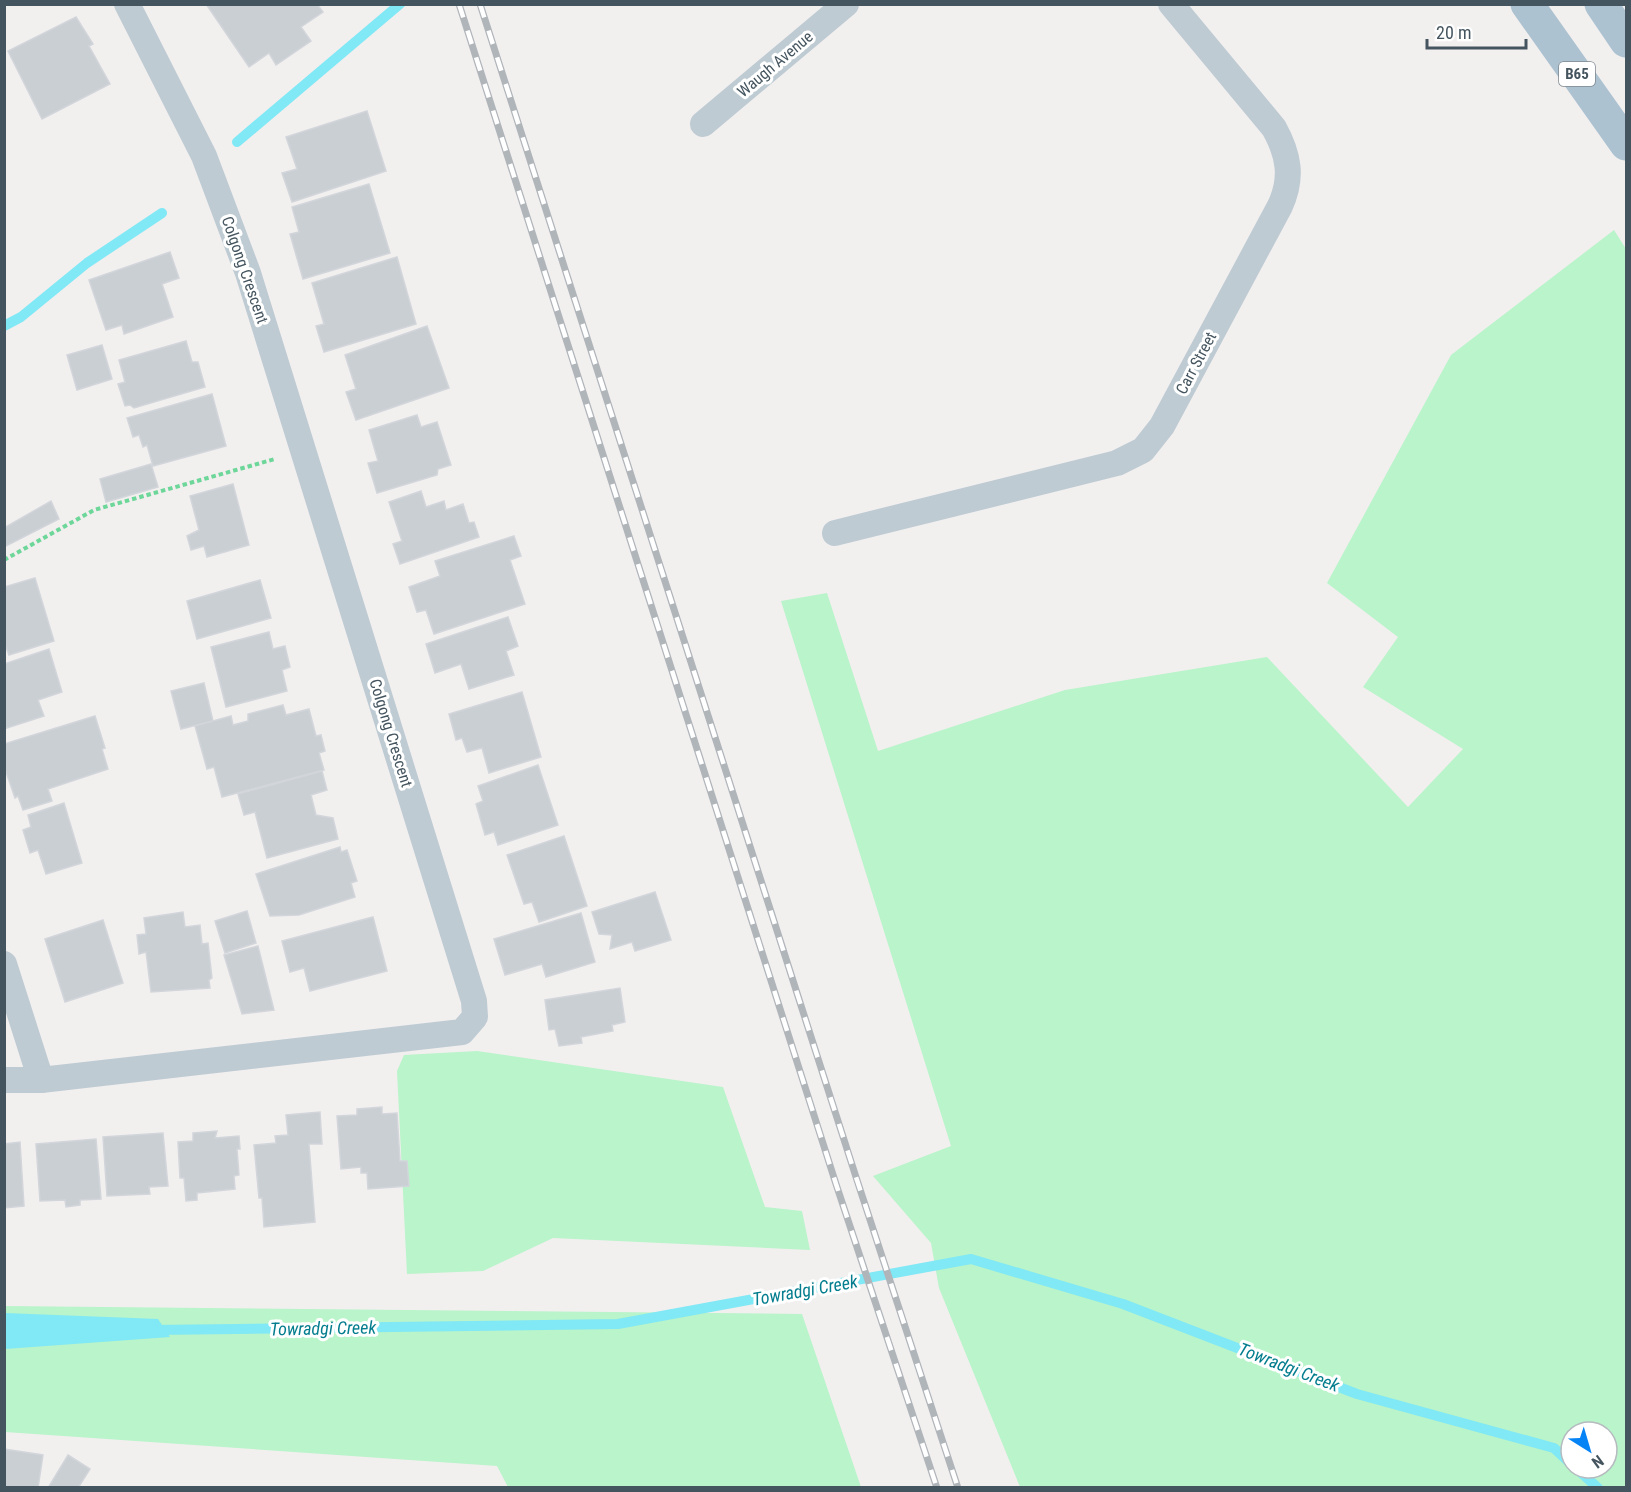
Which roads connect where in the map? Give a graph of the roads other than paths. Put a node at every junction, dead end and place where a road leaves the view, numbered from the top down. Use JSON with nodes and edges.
{"nodes":[{"id":1,"x":128,"y":4,"type":"edge"},
{"id":2,"x":846,"y":4,"type":"edge"},
{"id":3,"x":1171,"y":4,"type":"edge"},
{"id":4,"x":1527,"y":4,"type":"edge"},
{"id":5,"x":1600,"y":4,"type":"edge"},
{"id":6,"x":1626,"y":41,"type":"edge"},
{"id":7,"x":703,"y":124,"type":"dead end"},
{"id":8,"x":1626,"y":144,"type":"edge"},
{"id":9,"x":835,"y":533,"type":"dead end"},
{"id":10,"x":4,"y":964,"type":"edge"},
{"id":11,"x":4,"y":1080,"type":"edge"},
{"id":12,"x":41,"y":1080,"type":"junction"}],
"edges":[{"from":1,"to":12,"type":"street","name":"Colgong Crescent"},
{"from":2,"to":7,"type":"street","name":"Waugh Avenue"},
{"from":3,"to":9,"type":"street","name":"Carr Street"},
{"from":4,"to":8,"type":"main road","number":"B65"},
{"from":5,"to":6,"type":"main road"},
{"from":10,"to":12,"type":"street"},
{"from":11,"to":12,"type":"street","name":"Colgong Crescent"}]}
